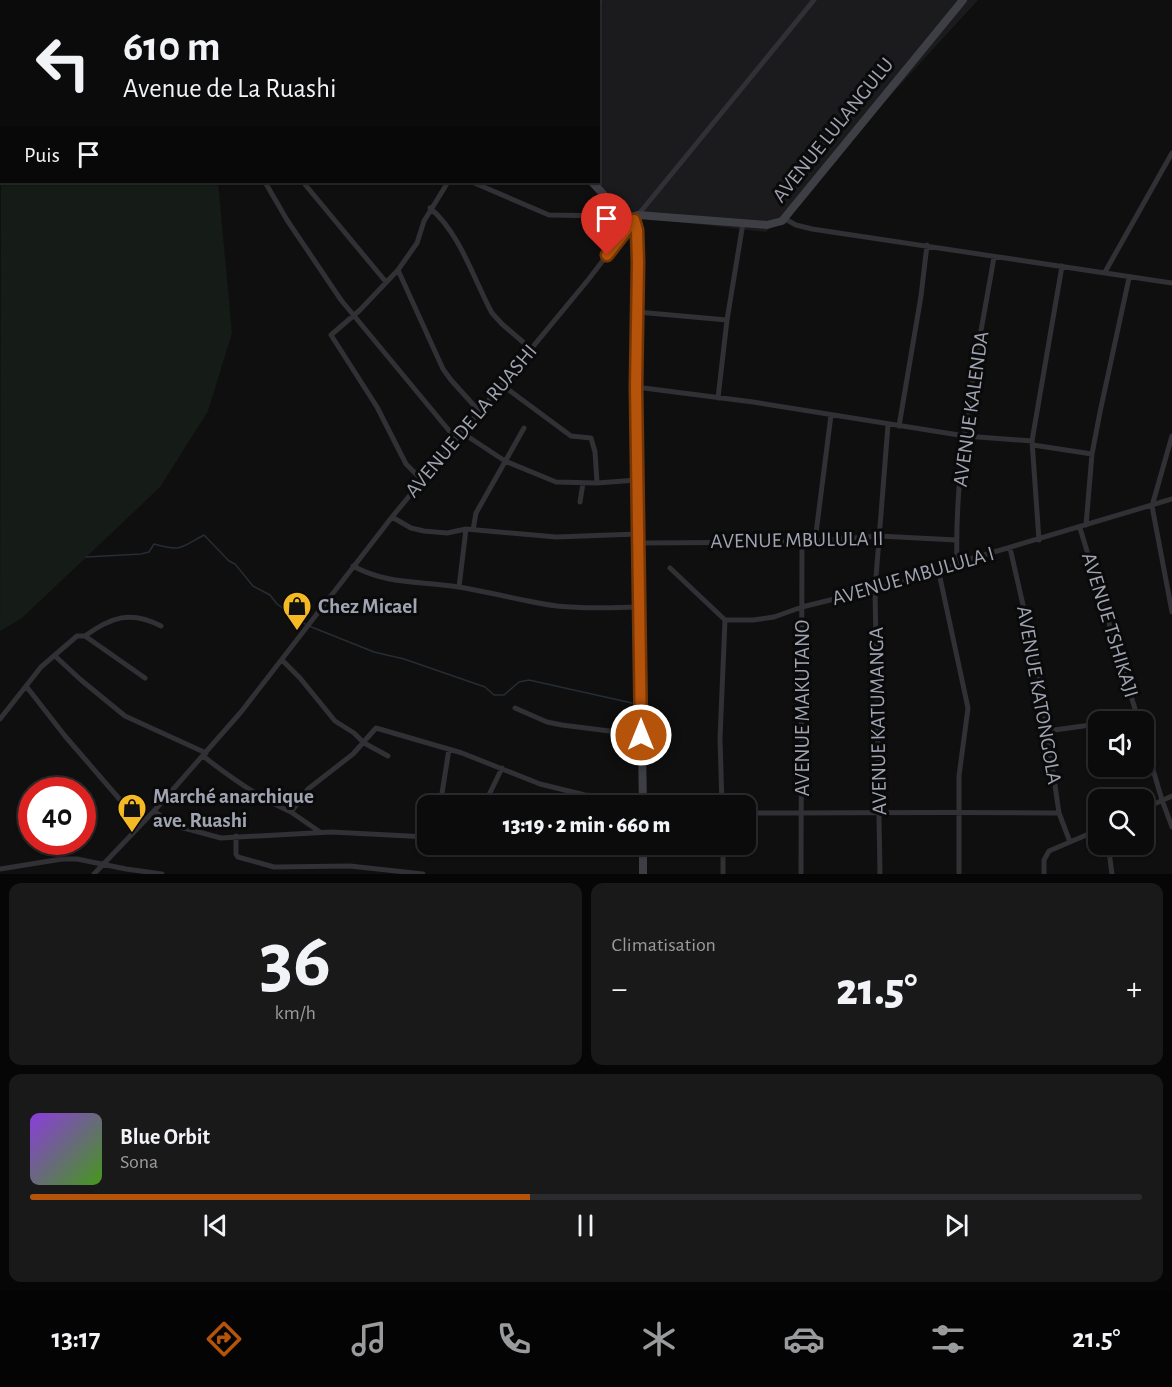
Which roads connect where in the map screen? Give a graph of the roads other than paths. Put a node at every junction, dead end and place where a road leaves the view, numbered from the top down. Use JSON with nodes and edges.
{"nodes":[{"id":1,"x":814,"y":0,"type":"edge"},
{"id":2,"x":963,"y":0,"type":"edge"},
{"id":3,"x":1172,"y":153,"type":"edge"},
{"id":4,"x":266,"y":183,"type":"edge"},
{"id":5,"x":304,"y":183,"type":"edge"},
{"id":6,"x":447,"y":183,"type":"edge"},
{"id":7,"x":474,"y":183,"type":"edge"},
{"id":8,"x":593,"y":183,"type":"edge"},
{"id":9,"x":430,"y":208,"type":"junction"},
{"id":10,"x":616,"y":208,"type":"junction"},
{"id":11,"x":635,"y":217,"type":"junction"},
{"id":12,"x":785,"y":219,"type":"junction"},
{"id":13,"x":743,"y":223,"type":"junction"},
{"id":14,"x":927,"y":245,"type":"junction"},
{"id":15,"x":994,"y":257,"type":"junction"},
{"id":16,"x":1062,"y":266,"type":"junction"},
{"id":17,"x":398,"y":270,"type":"junction"},
{"id":18,"x":1105,"y":272,"type":"junction"},
{"id":19,"x":1129,"y":278,"type":"junction"},
{"id":20,"x":386,"y":282,"type":"junction"},
{"id":21,"x":1172,"y":283,"type":"edge"},
{"id":22,"x":637,"y":312,"type":"junction"},
{"id":23,"x":354,"y":315,"type":"junction"},
{"id":24,"x":727,"y":320,"type":"junction"},
{"id":25,"x":531,"y":349,"type":"junction"},
{"id":26,"x":502,"y":385,"type":"junction"},
{"id":27,"x":636,"y":387,"type":"junction"},
{"id":28,"x":718,"y":398,"type":"junction"},
{"id":29,"x":480,"y":411,"type":"junction"},
{"id":30,"x":831,"y":415,"type":"junction"},
{"id":31,"x":888,"y":424,"type":"junction"},
{"id":32,"x":899,"y":426,"type":"junction"},
{"id":33,"x":524,"y":428,"type":"dead end"},
{"id":34,"x":461,"y":432,"type":"junction"},
{"id":35,"x":964,"y":436,"type":"junction"},
{"id":36,"x":1172,"y":436,"type":"edge"},
{"id":37,"x":456,"y":439,"type":"junction"},
{"id":38,"x":1033,"y":443,"type":"junction"},
{"id":39,"x":1092,"y":454,"type":"junction"},
{"id":40,"x":505,"y":461,"type":"junction"},
{"id":41,"x":422,"y":480,"type":"junction"},
{"id":42,"x":637,"y":480,"type":"junction"},
{"id":43,"x":583,"y":483,"type":"junction"},
{"id":44,"x":597,"y":483,"type":"junction"},
{"id":45,"x":1172,"y":500,"type":"edge"},
{"id":46,"x":580,"y":502,"type":"dead end"},
{"id":47,"x":1152,"y":506,"type":"junction"},
{"id":48,"x":392,"y":517,"type":"junction"},
{"id":49,"x":1083,"y":526,"type":"junction"},
{"id":50,"x":470,"y":530,"type":"junction"},
{"id":51,"x":879,"y":536,"type":"junction"},
{"id":52,"x":638,"y":538,"type":"junction"},
{"id":53,"x":956,"y":540,"type":"junction"},
{"id":54,"x":1039,"y":540,"type":"junction"},
{"id":55,"x":815,"y":541,"type":"junction"},
{"id":56,"x":802,"y":542,"type":"junction"},
{"id":57,"x":1010,"y":548,"type":"junction"},
{"id":58,"x":957,"y":563,"type":"junction"},
{"id":59,"x":353,"y":566,"type":"junction"},
{"id":60,"x":670,"y":568,"type":"dead end"},
{"id":61,"x":939,"y":573,"type":"junction"},
{"id":62,"x":459,"y":587,"type":"junction"},
{"id":63,"x":875,"y":590,"type":"junction"},
{"id":64,"x":640,"y":607,"type":"junction"},
{"id":65,"x":802,"y":607,"type":"junction"},
{"id":66,"x":1172,"y":612,"type":"edge"},
{"id":67,"x":725,"y":620,"type":"junction"},
{"id":68,"x":160,"y":627,"type":"dead end"},
{"id":69,"x":85,"y":636,"type":"junction"},
{"id":70,"x":55,"y":656,"type":"junction"},
{"id":71,"x":282,"y":660,"type":"junction"},
{"id":72,"x":145,"y":678,"type":"dead end"},
{"id":73,"x":26,"y":686,"type":"junction"},
{"id":74,"x":515,"y":708,"type":"dead end"},
{"id":75,"x":1136,"y":711,"type":"edge"},
{"id":76,"x":0,"y":719,"type":"edge"},
{"id":77,"x":1088,"y":725,"type":"edge"},
{"id":78,"x":1047,"y":731,"type":"junction"},
{"id":79,"x":641,"y":735,"type":"junction"},
{"id":80,"x":364,"y":743,"type":"junction"},
{"id":81,"x":449,"y":748,"type":"junction"},
{"id":82,"x":205,"y":754,"type":"junction"},
{"id":83,"x":388,"y":756,"type":"dead end"},
{"id":84,"x":502,"y":768,"type":"junction"},
{"id":85,"x":1154,"y":773,"type":"edge"},
{"id":86,"x":442,"y":795,"type":"edge"},
{"id":87,"x":489,"y":795,"type":"edge"},
{"id":88,"x":588,"y":795,"type":"edge"},
{"id":89,"x":643,"y":795,"type":"edge"},
{"id":90,"x":722,"y":795,"type":"edge"},
{"id":91,"x":1172,"y":796,"type":"edge"},
{"id":92,"x":1162,"y":800,"type":"junction"},
{"id":93,"x":1154,"y":804,"type":"edge"},
{"id":94,"x":154,"y":811,"type":"junction"},
{"id":95,"x":291,"y":812,"type":"junction"},
{"id":96,"x":756,"y":813,"type":"edge"},
{"id":97,"x":959,"y":813,"type":"junction"},
{"id":98,"x":1059,"y":813,"type":"junction"},
{"id":99,"x":801,"y":814,"type":"junction"},
{"id":100,"x":880,"y":814,"type":"junction"},
{"id":101,"x":141,"y":824,"type":"junction"},
{"id":102,"x":1172,"y":827,"type":"edge"},
{"id":103,"x":320,"y":832,"type":"junction"},
{"id":104,"x":1088,"y":834,"type":"edge"},
{"id":105,"x":236,"y":836,"type":"junction"},
{"id":106,"x":417,"y":836,"type":"edge"},
{"id":107,"x":1070,"y":842,"type":"junction"},
{"id":108,"x":643,"y":855,"type":"edge"},
{"id":109,"x":723,"y":855,"type":"edge"},
{"id":110,"x":1109,"y":855,"type":"edge"},
{"id":111,"x":102,"y":864,"type":"junction"},
{"id":112,"x":0,"y":869,"type":"edge"},
{"id":113,"x":94,"y":874,"type":"edge"},
{"id":114,"x":162,"y":874,"type":"edge"},
{"id":115,"x":423,"y":874,"type":"edge"},
{"id":116,"x":643,"y":874,"type":"edge"},
{"id":117,"x":723,"y":874,"type":"edge"},
{"id":118,"x":801,"y":874,"type":"edge"},
{"id":119,"x":880,"y":874,"type":"edge"},
{"id":120,"x":959,"y":874,"type":"edge"},
{"id":121,"x":1044,"y":874,"type":"edge"},
{"id":122,"x":1112,"y":874,"type":"edge"}],
"edges":[{"from":1,"to":11,"type":"street","name":"AVENUE DE LA RUASHI"},
{"from":2,"to":12,"type":"street","name":"AVENUE LULANGULU"},
{"from":3,"to":18,"type":"street"},
{"from":4,"to":23,"type":"street"},
{"from":5,"to":20,"type":"street"},
{"from":6,"to":9,"type":"street"},
{"from":7,"to":10,"type":"street"},
{"from":8,"to":10,"type":"street"},
{"from":9,"to":17,"type":"street"},
{"from":9,"to":25,"type":"street"},
{"from":10,"to":11,"type":"street"},
{"from":11,"to":13,"type":"street","name":"AVENUE LULANGULU"},
{"from":11,"to":22,"type":"street"},
{"from":11,"to":25,"type":"street","name":"AVENUE DE LA RUASHI"},
{"from":12,"to":13,"type":"street","name":"AVENUE LULANGULU"},
{"from":12,"to":14,"type":"street"},
{"from":13,"to":24,"type":"street"},
{"from":14,"to":15,"type":"street"},
{"from":14,"to":32,"type":"street"},
{"from":15,"to":16,"type":"street"},
{"from":15,"to":35,"type":"street","name":"AVENUE KALENDA"},
{"from":16,"to":18,"type":"street"},
{"from":16,"to":38,"type":"street"},
{"from":17,"to":20,"type":"street"},
{"from":17,"to":29,"type":"street"},
{"from":18,"to":19,"type":"street"},
{"from":19,"to":21,"type":"street"},
{"from":19,"to":39,"type":"street"},
{"from":20,"to":23,"type":"street"},
{"from":22,"to":24,"type":"street"},
{"from":22,"to":27,"type":"street"},
{"from":23,"to":37,"type":"street"},
{"from":23,"to":41,"type":"street"},
{"from":24,"to":28,"type":"street"},
{"from":25,"to":26,"type":"street","name":"AVENUE DE LA RUASHI"},
{"from":26,"to":29,"type":"street","name":"AVENUE DE LA RUASHI"},
{"from":26,"to":44,"type":"street"},
{"from":27,"to":28,"type":"street"},
{"from":27,"to":42,"type":"street"},
{"from":28,"to":30,"type":"street"},
{"from":29,"to":34,"type":"street","name":"AVENUE DE LA RUASHI"},
{"from":30,"to":31,"type":"street"},
{"from":30,"to":55,"type":"street"},
{"from":31,"to":32,"type":"street"},
{"from":31,"to":51,"type":"street","name":"AVENUE KATUMANGA"},
{"from":32,"to":35,"type":"street"},
{"from":33,"to":40,"type":"street"},
{"from":34,"to":37,"type":"street","name":"AVENUE DE LA RUASHI"},
{"from":34,"to":40,"type":"street"},
{"from":35,"to":38,"type":"street"},
{"from":35,"to":53,"type":"street","name":"AVENUE KALENDA"},
{"from":36,"to":47,"type":"street"},
{"from":37,"to":41,"type":"street","name":"AVENUE DE LA RUASHI"},
{"from":38,"to":39,"type":"street"},
{"from":38,"to":54,"type":"street"},
{"from":39,"to":49,"type":"street"},
{"from":40,"to":43,"type":"street"},
{"from":40,"to":50,"type":"street"},
{"from":41,"to":48,"type":"street","name":"AVENUE DE LA RUASHI"},
{"from":42,"to":44,"type":"street"},
{"from":42,"to":52,"type":"street"},
{"from":43,"to":44,"type":"street"},
{"from":43,"to":46,"type":"street"},
{"from":45,"to":47,"type":"street","name":"AVENUE MBULULA I"},
{"from":47,"to":49,"type":"street","name":"AVENUE MBULULA I"},
{"from":47,"to":66,"type":"street"},
{"from":48,"to":50,"type":"street","name":"AVENUE MBULULA II"},
{"from":48,"to":59,"type":"street","name":"AVENUE DE LA RUASHI"},
{"from":49,"to":54,"type":"street","name":"AVENUE MBULULA I"},
{"from":49,"to":75,"type":"street","name":"AVENUE TSHIKAJI"},
{"from":50,"to":52,"type":"street","name":"AVENUE MBULULA II"},
{"from":50,"to":62,"type":"street"},
{"from":51,"to":53,"type":"street","name":"AVENUE MBULULA II"},
{"from":51,"to":55,"type":"street","name":"AVENUE MBULULA II"},
{"from":51,"to":63,"type":"street","name":"AVENUE KATUMANGA"},
{"from":52,"to":56,"type":"street","name":"AVENUE MBULULA II"},
{"from":52,"to":64,"type":"street"},
{"from":53,"to":58,"type":"street","name":"AVENUE KALENDA"},
{"from":54,"to":57,"type":"street","name":"AVENUE MBULULA I"},
{"from":55,"to":56,"type":"street","name":"AVENUE MBULULA II"},
{"from":56,"to":65,"type":"street","name":"AVENUE MAKUTANO"},
{"from":57,"to":58,"type":"street","name":"AVENUE MBULULA I"},
{"from":57,"to":78,"type":"street","name":"AVENUE KATONGOLA"},
{"from":58,"to":61,"type":"street","name":"AVENUE MBULULA I"},
{"from":59,"to":62,"type":"street"},
{"from":59,"to":71,"type":"street","name":"AVENUE DE LA RUASHI"},
{"from":60,"to":67,"type":"street"},
{"from":61,"to":63,"type":"street","name":"AVENUE MBULULA I"},
{"from":61,"to":97,"type":"street"},
{"from":62,"to":64,"type":"street"},
{"from":63,"to":65,"type":"street","name":"AVENUE MBULULA I"},
{"from":63,"to":100,"type":"street","name":"AVENUE KATUMANGA"},
{"from":64,"to":79,"type":"street"},
{"from":65,"to":67,"type":"street","name":"AVENUE MBULULA I"},
{"from":65,"to":99,"type":"street","name":"AVENUE MAKUTANO"},
{"from":67,"to":90,"type":"street"},
{"from":68,"to":69,"type":"street"},
{"from":69,"to":70,"type":"street"},
{"from":69,"to":72,"type":"street"},
{"from":70,"to":73,"type":"street"},
{"from":70,"to":82,"type":"street"},
{"from":71,"to":80,"type":"street"},
{"from":71,"to":82,"type":"street","name":"AVENUE DE LA RUASHI"},
{"from":73,"to":76,"type":"street"},
{"from":73,"to":101,"type":"street"},
{"from":74,"to":79,"type":"street"},
{"from":77,"to":78,"type":"street"},
{"from":78,"to":98,"type":"street","name":"AVENUE KATONGOLA"},
{"from":79,"to":89,"type":"street"},
{"from":80,"to":81,"type":"street"},
{"from":80,"to":83,"type":"street"},
{"from":80,"to":95,"type":"street"},
{"from":81,"to":84,"type":"street"},
{"from":81,"to":86,"type":"street"},
{"from":82,"to":94,"type":"street","name":"AVENUE DE LA RUASHI"},
{"from":82,"to":95,"type":"street"},
{"from":84,"to":87,"type":"street"},
{"from":84,"to":88,"type":"street"},
{"from":85,"to":92,"type":"street"},
{"from":91,"to":92,"type":"street"},
{"from":92,"to":93,"type":"street"},
{"from":92,"to":102,"type":"street"},
{"from":94,"to":101,"type":"street","name":"AVENUE DE LA RUASHI"},
{"from":94,"to":105,"type":"street"},
{"from":95,"to":103,"type":"street"},
{"from":96,"to":99,"type":"street"},
{"from":97,"to":98,"type":"street"},
{"from":97,"to":100,"type":"street"},
{"from":97,"to":120,"type":"street"},
{"from":98,"to":107,"type":"street","name":"AVENUE KATONGOLA"},
{"from":99,"to":100,"type":"street"},
{"from":99,"to":118,"type":"street","name":"AVENUE MAKUTANO"},
{"from":100,"to":119,"type":"street","name":"AVENUE KATUMANGA"},
{"from":101,"to":111,"type":"street","name":"AVENUE DE LA RUASHI"},
{"from":103,"to":105,"type":"street"},
{"from":103,"to":106,"type":"street"},
{"from":104,"to":107,"type":"street"},
{"from":105,"to":115,"type":"street"},
{"from":107,"to":121,"type":"street"},
{"from":108,"to":116,"type":"street"},
{"from":109,"to":117,"type":"street"},
{"from":110,"to":122,"type":"street"},
{"from":111,"to":112,"type":"street"},
{"from":111,"to":113,"type":"street","name":"AVENUE DE LA RUASHI"},
{"from":111,"to":114,"type":"street"}]}
